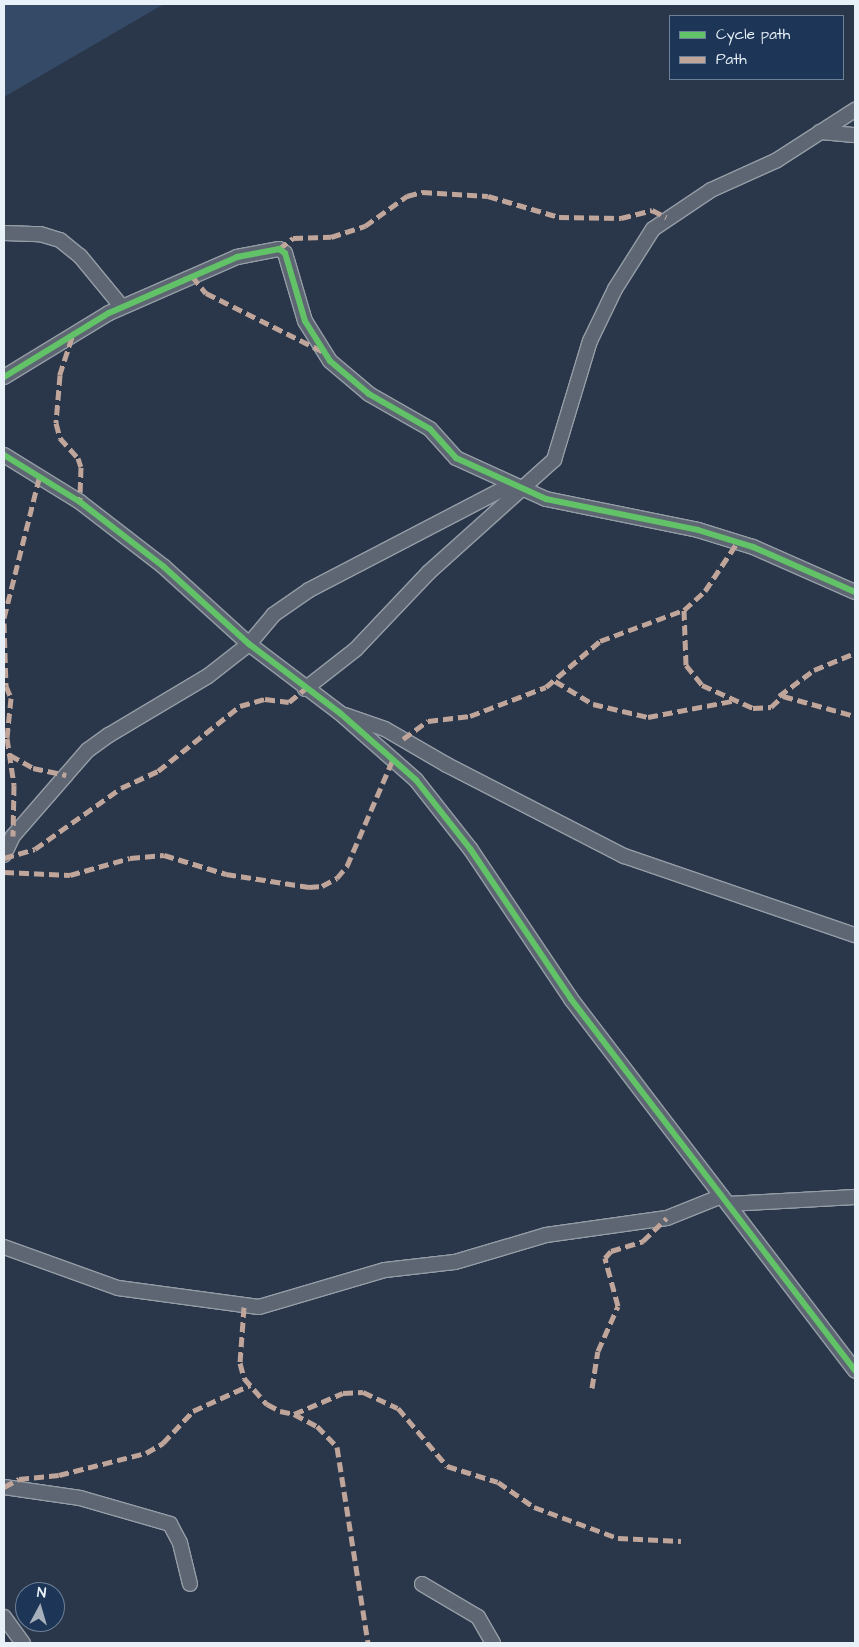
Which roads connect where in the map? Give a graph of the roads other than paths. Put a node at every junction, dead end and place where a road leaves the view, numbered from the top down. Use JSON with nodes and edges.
{"nodes":[{"id":1,"x":855,"y":110,"type":"edge"},
{"id":2,"x":820,"y":132,"type":"junction"},
{"id":3,"x":855,"y":135,"type":"edge"},
{"id":4,"x":4,"y":233,"type":"edge"},
{"id":5,"x":122,"y":307,"type":"junction"},
{"id":6,"x":4,"y":377,"type":"edge"},
{"id":7,"x":4,"y":455,"type":"edge"},
{"id":8,"x":516,"y":487,"type":"junction"},
{"id":9,"x":855,"y":592,"type":"edge"},
{"id":10,"x":249,"y":644,"type":"junction"},
{"id":11,"x":305,"y":689,"type":"junction"},
{"id":12,"x":340,"y":713,"type":"junction"},
{"id":13,"x":4,"y":855,"type":"edge"},
{"id":14,"x":855,"y":935,"type":"edge"},
{"id":15,"x":855,"y":1197,"type":"edge"},
{"id":16,"x":725,"y":1200,"type":"junction"},
{"id":17,"x":4,"y":1247,"type":"edge"},
{"id":18,"x":855,"y":1371,"type":"edge"},
{"id":19,"x":4,"y":1487,"type":"edge"},
{"id":20,"x":190,"y":1584,"type":"dead end"},
{"id":21,"x":422,"y":1584,"type":"dead end"},
{"id":22,"x":4,"y":1617,"type":"edge"},
{"id":23,"x":23,"y":1643,"type":"edge"},
{"id":24,"x":493,"y":1643,"type":"edge"}],
"edges":[{"from":1,"to":2,"type":"street"},
{"from":2,"to":3,"type":"street"},
{"from":2,"to":8,"type":"street"},
{"from":4,"to":5,"type":"street"},
{"from":5,"to":6,"type":"street"},
{"from":5,"to":8,"type":"street"},
{"from":7,"to":10,"type":"street"},
{"from":8,"to":9,"type":"street"},
{"from":8,"to":10,"type":"street"},
{"from":8,"to":11,"type":"street"},
{"from":10,"to":11,"type":"street"},
{"from":10,"to":13,"type":"street"},
{"from":11,"to":12,"type":"street"},
{"from":12,"to":14,"type":"street"},
{"from":12,"to":16,"type":"street"},
{"from":15,"to":16,"type":"street"},
{"from":16,"to":17,"type":"street"},
{"from":16,"to":18,"type":"street"},
{"from":19,"to":20,"type":"street"},
{"from":21,"to":24,"type":"street"},
{"from":22,"to":23,"type":"street"}]}
